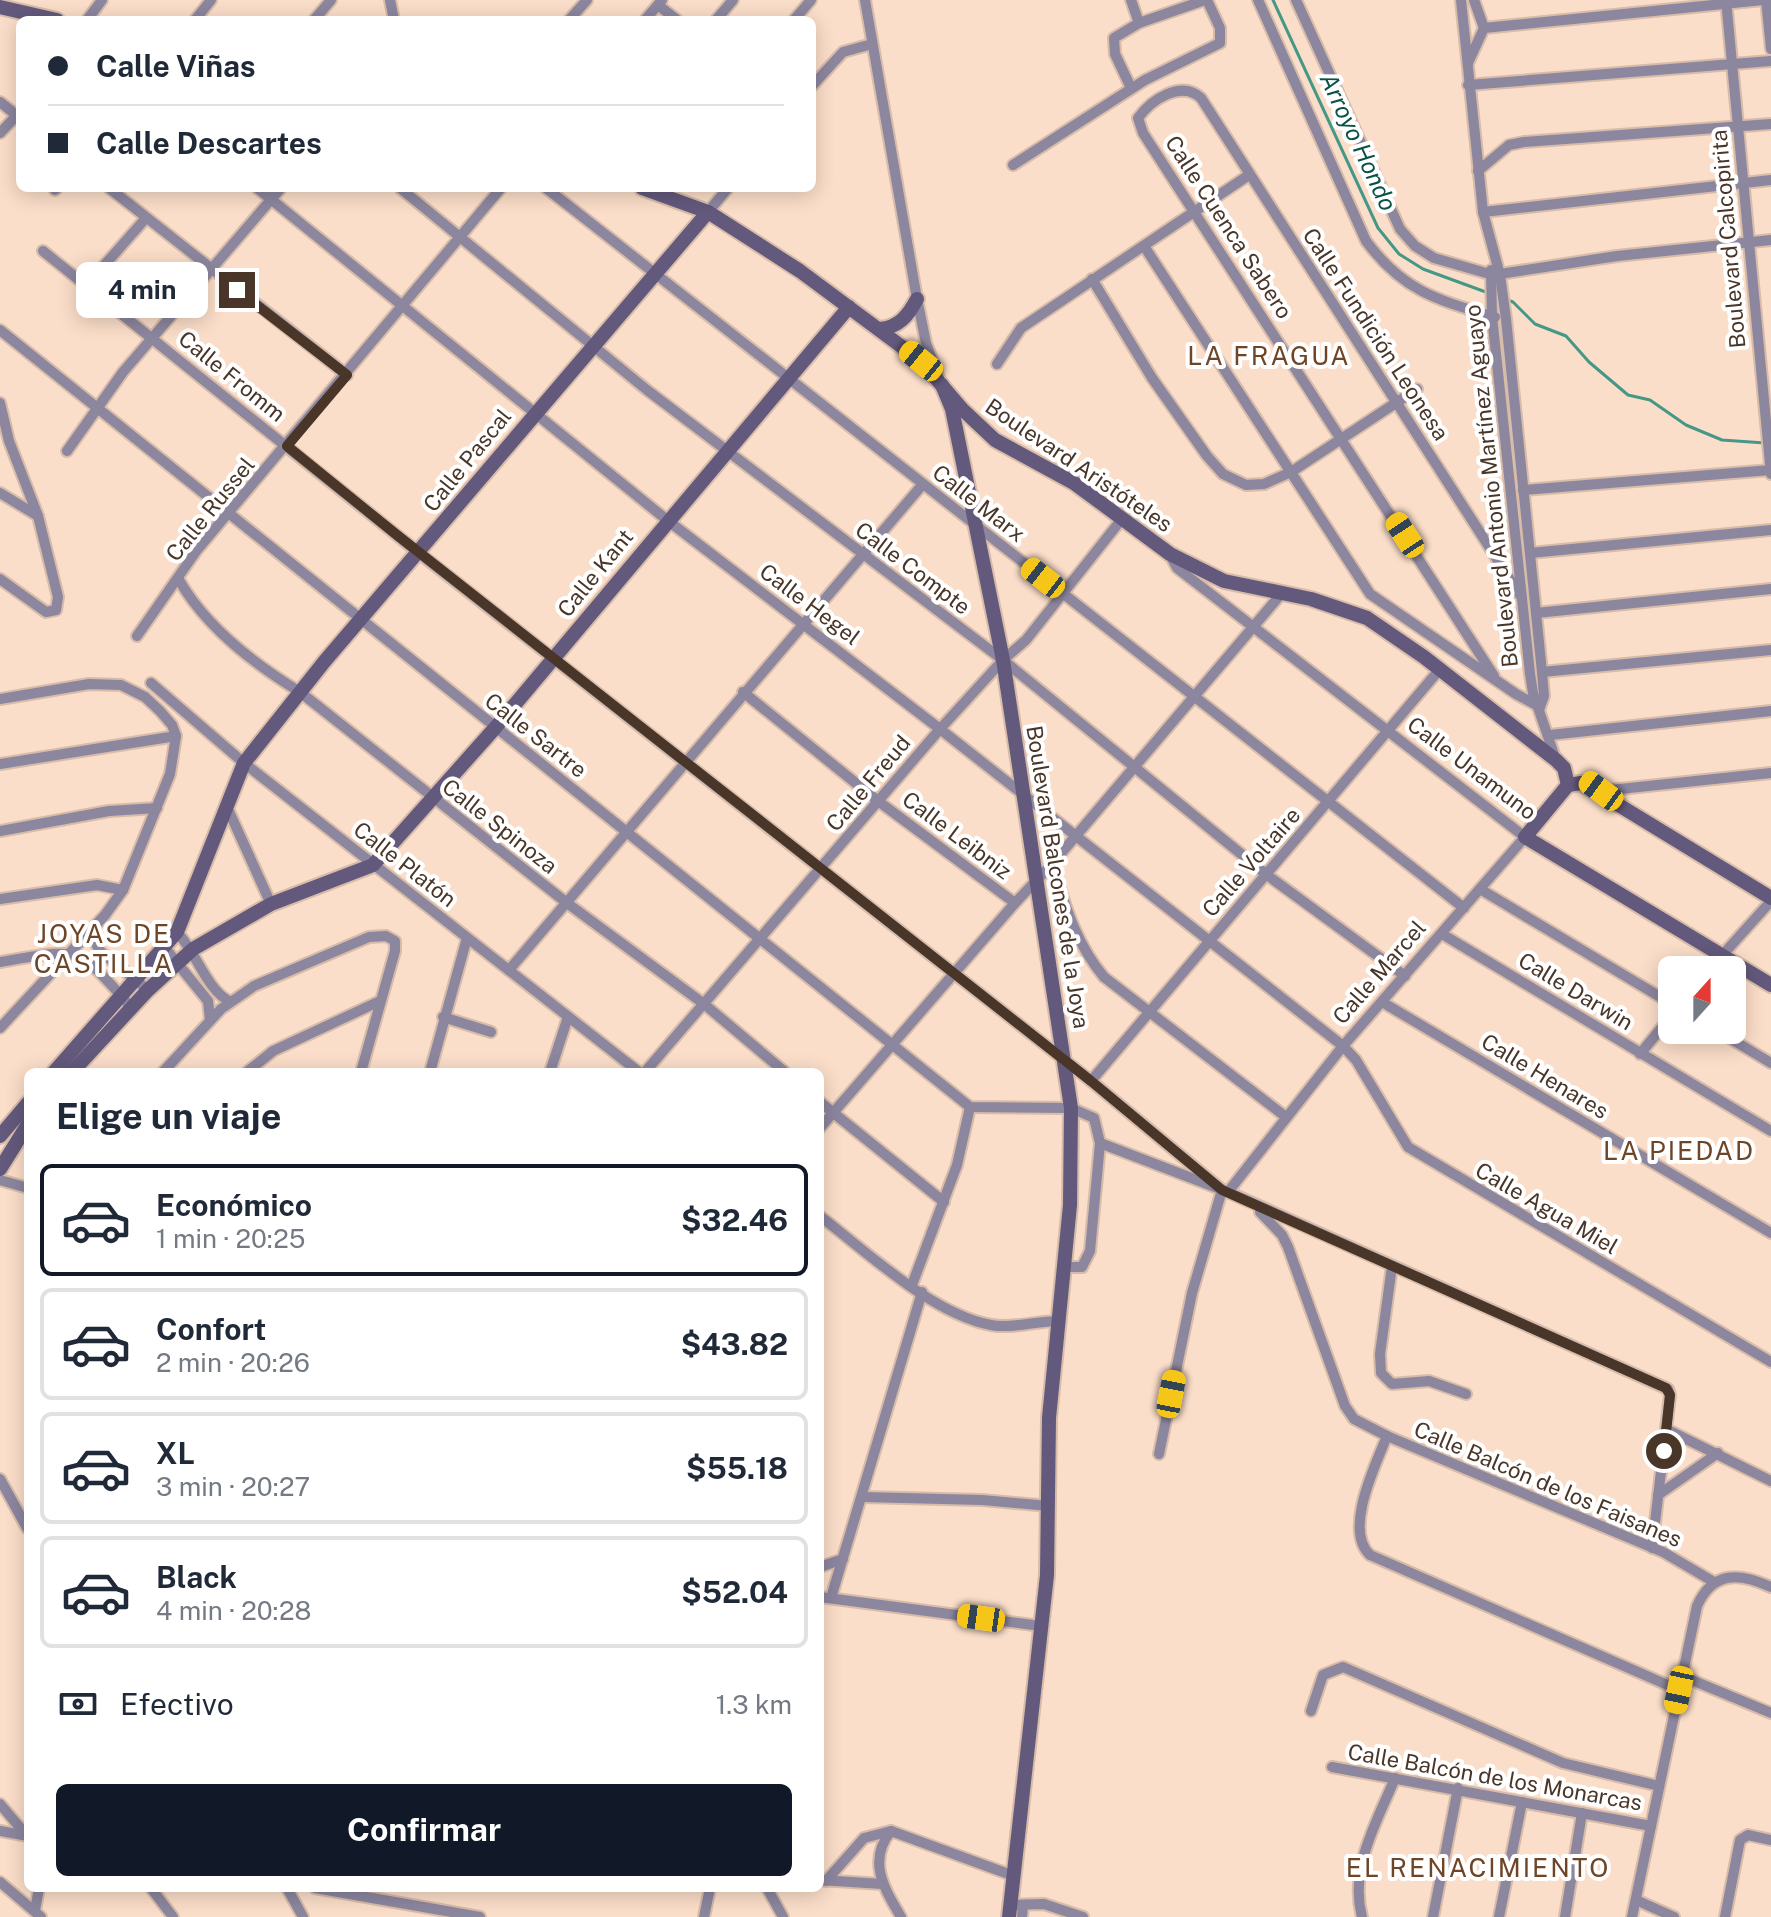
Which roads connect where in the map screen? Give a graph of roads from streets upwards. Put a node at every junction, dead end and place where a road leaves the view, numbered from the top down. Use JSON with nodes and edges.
{"nodes":[{"id":1,"x":211,"y":0,"type":"edge"},
{"id":2,"x":331,"y":0,"type":"edge"},
{"id":3,"x":587,"y":0,"type":"edge"},
{"id":4,"x":733,"y":0,"type":"edge"},
{"id":5,"x":811,"y":0,"type":"edge"},
{"id":6,"x":865,"y":0,"type":"edge"},
{"id":7,"x":1131,"y":0,"type":"edge"},
{"id":8,"x":1206,"y":0,"type":"edge"},
{"id":9,"x":1258,"y":0,"type":"edge"},
{"id":10,"x":1296,"y":0,"type":"edge"},
{"id":11,"x":1461,"y":0,"type":"edge"},
{"id":12,"x":1474,"y":0,"type":"edge"},
{"id":13,"x":1764,"y":0,"type":"edge"},
{"id":14,"x":1726,"y":2,"type":"edge"},
{"id":15,"x":0,"y":7,"type":"edge"},
{"id":16,"x":35,"y":16,"type":"edge"},
{"id":17,"x":198,"y":16,"type":"edge"},
{"id":18,"x":317,"y":16,"type":"edge"},
{"id":19,"x":573,"y":16,"type":"edge"},
{"id":20,"x":719,"y":16,"type":"edge"},
{"id":21,"x":797,"y":16,"type":"edge"},
{"id":22,"x":1139,"y":23,"type":"junction"},
{"id":23,"x":1484,"y":28,"type":"junction"},
{"id":24,"x":872,"y":44,"type":"junction"},
{"id":25,"x":1771,"y":49,"type":"edge"},
{"id":26,"x":1771,"y":61,"type":"edge"},
{"id":27,"x":1468,"y":64,"type":"junction"},
{"id":28,"x":1732,"y":66,"type":"junction"},
{"id":29,"x":816,"y":82,"type":"edge"},
{"id":30,"x":1468,"y":85,"type":"junction"},
{"id":31,"x":1131,"y":88,"type":"junction"},
{"id":32,"x":0,"y":102,"type":"edge"},
{"id":33,"x":16,"y":114,"type":"edge"},
{"id":34,"x":16,"y":118,"type":"edge"},
{"id":35,"x":1137,"y":122,"type":"joint"},
{"id":36,"x":1771,"y":124,"type":"edge"},
{"id":37,"x":1738,"y":129,"type":"junction"},
{"id":38,"x":0,"y":133,"type":"edge"},
{"id":39,"x":1013,"y":165,"type":"dead end"},
{"id":40,"x":1478,"y":171,"type":"junction"},
{"id":41,"x":1249,"y":175,"type":"junction"},
{"id":42,"x":1771,"y":180,"type":"edge"},
{"id":43,"x":1745,"y":183,"type":"junction"},
{"id":44,"x":114,"y":192,"type":"edge"},
{"id":45,"x":262,"y":192,"type":"edge"},
{"id":46,"x":278,"y":192,"type":"edge"},
{"id":47,"x":405,"y":192,"type":"edge"},
{"id":48,"x":498,"y":192,"type":"edge"},
{"id":49,"x":551,"y":192,"type":"edge"},
{"id":50,"x":656,"y":192,"type":"edge"},
{"id":51,"x":725,"y":192,"type":"edge"},
{"id":52,"x":272,"y":200,"type":"junction"},
{"id":53,"x":1195,"y":210,"type":"junction"},
{"id":54,"x":708,"y":212,"type":"junction"},
{"id":55,"x":1483,"y":212,"type":"junction"},
{"id":56,"x":146,"y":218,"type":"junction"},
{"id":57,"x":460,"y":236,"type":"junction"},
{"id":58,"x":1771,"y":240,"type":"edge"},
{"id":59,"x":1750,"y":242,"type":"junction"},
{"id":60,"x":1144,"y":246,"type":"junction"},
{"id":61,"x":43,"y":251,"type":"dead end"},
{"id":62,"x":212,"y":270,"type":"junction"},
{"id":63,"x":653,"y":275,"type":"junction"},
{"id":64,"x":1092,"y":279,"type":"junction"},
{"id":65,"x":1496,"y":281,"type":"junction"},
{"id":66,"x":85,"y":287,"type":"junction"},
{"id":67,"x":917,"y":299,"type":"junction"},
{"id":68,"x":401,"y":304,"type":"junction"},
{"id":69,"x":849,"y":307,"type":"junction"},
{"id":70,"x":1492,"y":316,"type":"junction"},
{"id":71,"x":1506,"y":319,"type":"junction"},
{"id":72,"x":880,"y":329,"type":"junction"},
{"id":73,"x":0,"y":330,"type":"edge"},
{"id":74,"x":153,"y":339,"type":"junction"},
{"id":75,"x":593,"y":344,"type":"junction"},
{"id":76,"x":997,"y":364,"type":"dead end"},
{"id":77,"x":347,"y":375,"type":"junction"},
{"id":78,"x":787,"y":379,"type":"junction"},
{"id":79,"x":942,"y":385,"type":"junction"},
{"id":80,"x":1417,"y":389,"type":"dead end"},
{"id":81,"x":0,"y":403,"type":"edge"},
{"id":82,"x":1396,"y":403,"type":"junction"},
{"id":83,"x":98,"y":408,"type":"junction"},
{"id":84,"x":534,"y":413,"type":"junction"},
{"id":85,"x":1342,"y":437,"type":"junction"},
{"id":86,"x":287,"y":446,"type":"junction"},
{"id":87,"x":729,"y":449,"type":"junction"},
{"id":88,"x":67,"y":451,"type":"dead end"},
{"id":89,"x":1291,"y":472,"type":"junction"},
{"id":90,"x":1771,"y":472,"type":"edge"},
{"id":91,"x":923,"y":484,"type":"junction"},
{"id":92,"x":1523,"y":490,"type":"junction"},
{"id":93,"x":0,"y":493,"type":"edge"},
{"id":94,"x":227,"y":515,"type":"junction"},
{"id":95,"x":38,"y":516,"type":"junction"},
{"id":96,"x":667,"y":520,"type":"junction"},
{"id":97,"x":1121,"y":520,"type":"junction"},
{"id":98,"x":978,"y":527,"type":"junction"},
{"id":99,"x":1771,"y":530,"type":"edge"},
{"id":100,"x":419,"y":553,"type":"junction"},
{"id":101,"x":1530,"y":553,"type":"junction"},
{"id":102,"x":1170,"y":554,"type":"junction"},
{"id":103,"x":861,"y":555,"type":"junction"},
{"id":104,"x":0,"y":579,"type":"edge"},
{"id":105,"x":179,"y":580,"type":"junction"},
{"id":106,"x":1771,"y":589,"type":"edge"},
{"id":107,"x":1282,"y":593,"type":"junction"},
{"id":108,"x":169,"y":594,"type":"junction"},
{"id":109,"x":1064,"y":595,"type":"junction"},
{"id":110,"x":1522,"y":598,"type":"junction"},
{"id":111,"x":195,"y":606,"type":"junction"},
{"id":112,"x":1536,"y":613,"type":"junction"},
{"id":113,"x":361,"y":619,"type":"junction"},
{"id":114,"x":803,"y":623,"type":"junction"},
{"id":115,"x":1253,"y":627,"type":"junction"},
{"id":116,"x":137,"y":636,"type":"dead end"},
{"id":117,"x":1771,"y":650,"type":"edge"},
{"id":118,"x":555,"y":658,"type":"junction"},
{"id":119,"x":1003,"y":660,"type":"junction"},
{"id":120,"x":1440,"y":669,"type":"junction"},
{"id":121,"x":1542,"y":672,"type":"junction"},
{"id":122,"x":1494,"y":676,"type":"junction"},
{"id":123,"x":151,"y":683,"type":"dead end"},
{"id":124,"x":300,"y":692,"type":"junction"},
{"id":125,"x":743,"y":692,"type":"junction"},
{"id":126,"x":1193,"y":697,"type":"junction"},
{"id":127,"x":0,"y":699,"type":"edge"},
{"id":128,"x":1540,"y":707,"type":"junction"},
{"id":129,"x":1771,"y":711,"type":"edge"},
{"id":130,"x":495,"y":728,"type":"junction"},
{"id":131,"x":940,"y":729,"type":"junction"},
{"id":132,"x":1389,"y":733,"type":"junction"},
{"id":133,"x":1550,"y":735,"type":"junction"},
{"id":134,"x":176,"y":736,"type":"junction"},
{"id":135,"x":1556,"y":760,"type":"junction"},
{"id":136,"x":687,"y":761,"type":"junction"},
{"id":137,"x":244,"y":763,"type":"junction"},
{"id":138,"x":0,"y":764,"type":"edge"},
{"id":139,"x":1136,"y":768,"type":"junction"},
{"id":140,"x":1771,"y":773,"type":"edge"},
{"id":141,"x":1568,"y":785,"type":"junction"},
{"id":142,"x":1022,"y":794,"type":"junction"},
{"id":143,"x":1607,"y":796,"type":"junction"},
{"id":144,"x":434,"y":800,"type":"junction"},
{"id":145,"x":878,"y":801,"type":"junction"},
{"id":146,"x":1329,"y":802,"type":"junction"},
{"id":147,"x":227,"y":807,"type":"junction"},
{"id":148,"x":157,"y":808,"type":"junction"},
{"id":149,"x":0,"y":831,"type":"edge"},
{"id":150,"x":627,"y":832,"type":"junction"},
{"id":151,"x":1076,"y":835,"type":"junction"},
{"id":152,"x":1525,"y":837,"type":"junction"},
{"id":153,"x":1052,"y":864,"type":"junction"},
{"id":154,"x":373,"y":865,"type":"junction"},
{"id":155,"x":821,"y":870,"type":"junction"},
{"id":156,"x":1267,"y":875,"type":"junction"},
{"id":157,"x":1036,"y":882,"type":"junction"},
{"id":158,"x":1480,"y":889,"type":"junction"},
{"id":159,"x":123,"y":890,"type":"junction"},
{"id":160,"x":0,"y":899,"type":"edge"},
{"id":161,"x":1771,"y":899,"type":"edge"},
{"id":162,"x":567,"y":903,"type":"junction"},
{"id":163,"x":1015,"y":903,"type":"junction"},
{"id":164,"x":271,"y":904,"type":"junction"},
{"id":165,"x":1464,"y":908,"type":"junction"},
{"id":166,"x":88,"y":931,"type":"junction"},
{"id":167,"x":177,"y":932,"type":"junction"},
{"id":168,"x":1442,"y":934,"type":"junction"},
{"id":169,"x":467,"y":938,"type":"junction"},
{"id":170,"x":762,"y":938,"type":"junction"},
{"id":171,"x":1210,"y":940,"type":"junction"},
{"id":172,"x":165,"y":948,"type":"junction"},
{"id":173,"x":193,"y":949,"type":"junction"},
{"id":174,"x":70,"y":952,"type":"junction"},
{"id":175,"x":1721,"y":955,"type":"junction"},
{"id":176,"x":178,"y":960,"type":"junction"},
{"id":177,"x":0,"y":962,"type":"edge"},
{"id":178,"x":509,"y":970,"type":"junction"},
{"id":179,"x":952,"y":975,"type":"junction"},
{"id":180,"x":1405,"y":976,"type":"junction"},
{"id":181,"x":136,"y":978,"type":"junction"},
{"id":182,"x":1771,"y":985,"type":"edge"},
{"id":183,"x":148,"y":990,"type":"junction"},
{"id":184,"x":121,"y":995,"type":"junction"},
{"id":185,"x":1658,"y":996,"type":"edge"},
{"id":186,"x":229,"y":1001,"type":"junction"},
{"id":187,"x":380,"y":1001,"type":"junction"},
{"id":188,"x":1382,"y":1002,"type":"junction"},
{"id":189,"x":704,"y":1004,"type":"junction"},
{"id":190,"x":131,"y":1007,"type":"junction"},
{"id":191,"x":1149,"y":1011,"type":"junction"},
{"id":192,"x":443,"y":1017,"type":"junction"},
{"id":193,"x":568,"y":1017,"type":"junction"},
{"id":194,"x":210,"y":1020,"type":"junction"},
{"id":195,"x":1,"y":1026,"type":"edge"},
{"id":196,"x":491,"y":1032,"type":"dead end"},
{"id":197,"x":1658,"y":1032,"type":"edge"},
{"id":198,"x":892,"y":1043,"type":"junction"},
{"id":199,"x":1739,"y":1044,"type":"edge"},
{"id":200,"x":1343,"y":1046,"type":"junction"},
{"id":201,"x":1640,"y":1054,"type":"junction"},
{"id":202,"x":1064,"y":1060,"type":"junction"},
{"id":203,"x":1771,"y":1063,"type":"edge"},
{"id":204,"x":57,"y":1068,"type":"edge"},
{"id":205,"x":76,"y":1068,"type":"edge"},
{"id":206,"x":167,"y":1068,"type":"edge"},
{"id":207,"x":252,"y":1068,"type":"edge"},
{"id":208,"x":362,"y":1068,"type":"edge"},
{"id":209,"x":431,"y":1068,"type":"edge"},
{"id":210,"x":551,"y":1068,"type":"edge"},
{"id":211,"x":637,"y":1068,"type":"edge"},
{"id":212,"x":646,"y":1068,"type":"edge"},
{"id":213,"x":780,"y":1068,"type":"edge"},
{"id":214,"x":1091,"y":1081,"type":"junction"},
{"id":215,"x":824,"y":1105,"type":"edge"},
{"id":216,"x":970,"y":1107,"type":"junction"},
{"id":217,"x":24,"y":1108,"type":"edge"},
{"id":218,"x":1071,"y":1108,"type":"junction"},
{"id":219,"x":833,"y":1113,"type":"junction"},
{"id":220,"x":1286,"y":1117,"type":"junction"},
{"id":221,"x":824,"y":1123,"type":"edge"},
{"id":222,"x":24,"y":1130,"type":"edge"},
{"id":223,"x":1771,"y":1131,"type":"edge"},
{"id":224,"x":0,"y":1136,"type":"edge"},
{"id":225,"x":1100,"y":1143,"type":"junction"},
{"id":226,"x":0,"y":1169,"type":"edge"},
{"id":227,"x":0,"y":1180,"type":"edge"},
{"id":228,"x":24,"y":1187,"type":"edge"},
{"id":229,"x":1225,"y":1191,"type":"junction"},
{"id":230,"x":944,"y":1202,"type":"junction"},
{"id":231,"x":1252,"y":1205,"type":"junction"},
{"id":232,"x":824,"y":1219,"type":"edge"},
{"id":233,"x":1771,"y":1233,"type":"edge"},
{"id":234,"x":1392,"y":1266,"type":"junction"},
{"id":235,"x":1064,"y":1267,"type":"junction"},
{"id":236,"x":917,"y":1289,"type":"junction"},
{"id":237,"x":1058,"y":1321,"type":"junction"},
{"id":238,"x":1771,"y":1362,"type":"edge"},
{"id":239,"x":1466,"y":1394,"type":"dead end"},
{"id":240,"x":1666,"y":1429,"type":"junction"},
{"id":241,"x":1387,"y":1436,"type":"junction"},
{"id":242,"x":1718,"y":1453,"type":"junction"},
{"id":243,"x":1159,"y":1454,"type":"dead end"},
{"id":244,"x":0,"y":1479,"type":"edge"},
{"id":245,"x":1771,"y":1481,"type":"edge"},
{"id":246,"x":1658,"y":1495,"type":"junction"},
{"id":247,"x":863,"y":1497,"type":"junction"},
{"id":248,"x":1049,"y":1506,"type":"junction"},
{"id":249,"x":24,"y":1523,"type":"edge"},
{"id":250,"x":1652,"y":1548,"type":"junction"},
{"id":251,"x":843,"y":1559,"type":"junction"},
{"id":252,"x":824,"y":1565,"type":"edge"},
{"id":253,"x":1714,"y":1582,"type":"junction"},
{"id":254,"x":1771,"y":1587,"type":"edge"},
{"id":255,"x":826,"y":1598,"type":"edge"},
{"id":256,"x":1041,"y":1626,"type":"junction"},
{"id":257,"x":1682,"y":1676,"type":"junction"},
{"id":258,"x":1679,"y":1690,"type":"junction"},
{"id":259,"x":1311,"y":1711,"type":"dead end"},
{"id":260,"x":1771,"y":1713,"type":"edge"},
{"id":261,"x":1332,"y":1767,"type":"dead end"},
{"id":262,"x":1395,"y":1778,"type":"junction"},
{"id":263,"x":1659,"y":1786,"type":"junction"},
{"id":264,"x":1458,"y":1788,"type":"junction"},
{"id":265,"x":1522,"y":1802,"type":"junction"},
{"id":266,"x":0,"y":1804,"type":"edge"},
{"id":267,"x":1582,"y":1813,"type":"junction"},
{"id":268,"x":1651,"y":1826,"type":"junction"},
{"id":269,"x":0,"y":1831,"type":"edge"},
{"id":270,"x":24,"y":1831,"type":"edge"},
{"id":271,"x":891,"y":1831,"type":"junction"},
{"id":272,"x":24,"y":1835,"type":"edge"},
{"id":273,"x":1771,"y":1840,"type":"edge"},
{"id":274,"x":1014,"y":1876,"type":"junction"},
{"id":275,"x":824,"y":1880,"type":"edge"},
{"id":276,"x":824,"y":1881,"type":"edge"},
{"id":277,"x":0,"y":1882,"type":"edge"},
{"id":278,"x":882,"y":1884,"type":"junction"},
{"id":279,"x":39,"y":1892,"type":"edge"},
{"id":280,"x":154,"y":1892,"type":"edge"},
{"id":281,"x":289,"y":1892,"type":"edge"},
{"id":282,"x":338,"y":1892,"type":"edge"},
{"id":283,"x":709,"y":1892,"type":"edge"},
{"id":284,"x":769,"y":1892,"type":"edge"},
{"id":285,"x":1636,"y":1900,"type":"junction"},
{"id":286,"x":411,"y":1905,"type":"junction"},
{"id":287,"x":1014,"y":1909,"type":"edge"},
{"id":288,"x":38,"y":1914,"type":"edge"},
{"id":289,"x":173,"y":1917,"type":"edge"},
{"id":290,"x":303,"y":1917,"type":"edge"},
{"id":291,"x":418,"y":1917,"type":"edge"},
{"id":292,"x":480,"y":1917,"type":"edge"},
{"id":293,"x":704,"y":1917,"type":"edge"},
{"id":294,"x":783,"y":1917,"type":"edge"},
{"id":295,"x":901,"y":1917,"type":"edge"},
{"id":296,"x":1022,"y":1917,"type":"edge"},
{"id":297,"x":1083,"y":1917,"type":"edge"},
{"id":298,"x":1362,"y":1917,"type":"edge"},
{"id":299,"x":1433,"y":1917,"type":"edge"},
{"id":300,"x":1499,"y":1917,"type":"edge"},
{"id":301,"x":1565,"y":1917,"type":"edge"},
{"id":302,"x":1632,"y":1917,"type":"edge"},
{"id":303,"x":1674,"y":1917,"type":"edge"},
{"id":304,"x":1725,"y":1917,"type":"edge"}],
"edges":[{"from":1,"to":17,"type":"street"},
{"from":2,"to":18,"type":"street"},
{"from":3,"to":19,"type":"street"},
{"from":4,"to":20,"type":"street"},
{"from":5,"to":21,"type":"street"},
{"from":6,"to":24,"type":"street","name":"Boulevard Balcones de la Joya"},
{"from":7,"to":22,"type":"street"},
{"from":8,"to":22,"type":"street"},
{"from":8,"to":31,"type":"street"},
{"from":9,"to":70,"type":"street"},
{"from":10,"to":65,"type":"street"},
{"from":11,"to":27,"type":"street","name":"Boulevard Antonio Martínez Aguayo"},
{"from":12,"to":23,"type":"street"},
{"from":13,"to":14,"type":"street"},
{"from":13,"to":25,"type":"street"},
{"from":14,"to":23,"type":"street"},
{"from":14,"to":28,"type":"street","name":"Boulevard Calcopirita"},
{"from":15,"to":16,"type":"street"},
{"from":22,"to":31,"type":"street"},
{"from":23,"to":27,"type":"street"},
{"from":24,"to":29,"type":"street"},
{"from":24,"to":67,"type":"street","name":"Boulevard Balcones de la Joya"},
{"from":26,"to":28,"type":"street"},
{"from":27,"to":30,"type":"street","name":"Boulevard Antonio Martínez Aguayo"},
{"from":28,"to":30,"type":"street"},
{"from":28,"to":37,"type":"street","name":"Boulevard Calcopirita"},
{"from":30,"to":40,"type":"street","name":"Boulevard Antonio Martínez Aguayo"},
{"from":31,"to":39,"type":"street"},
{"from":32,"to":33,"type":"street"},
{"from":34,"to":38,"type":"street"},
{"from":35,"to":41,"type":"street","name":"Calle Fundición Leonesa"},
{"from":35,"to":53,"type":"street","name":"Calle Cuenca Sabero"},
{"from":36,"to":37,"type":"street"},
{"from":37,"to":40,"type":"street"},
{"from":37,"to":43,"type":"street","name":"Boulevard Calcopirita"},
{"from":40,"to":55,"type":"street","name":"Boulevard Antonio Martínez Aguayo"},
{"from":41,"to":53,"type":"street"},
{"from":41,"to":82,"type":"street","name":"Calle Fundición Leonesa"},
{"from":42,"to":43,"type":"street"},
{"from":43,"to":55,"type":"street"},
{"from":43,"to":59,"type":"street","name":"Boulevard Calcopirita"},
{"from":44,"to":56,"type":"street"},
{"from":45,"to":52,"type":"street","name":"Calle Hegel"},
{"from":46,"to":52,"type":"street"},
{"from":47,"to":57,"type":"street","name":"Calle Compte"},
{"from":48,"to":57,"type":"street","name":"Calle Russel"},
{"from":49,"to":63,"type":"street","name":"Calle Marx"},
{"from":50,"to":54,"type":"street","name":"Boulevard Aristóteles"},
{"from":51,"to":54,"type":"street","name":"Calle Pascal"},
{"from":52,"to":62,"type":"street"},
{"from":52,"to":68,"type":"street","name":"Calle Hegel"},
{"from":53,"to":60,"type":"street"},
{"from":53,"to":85,"type":"street","name":"Calle Cuenca Sabero"},
{"from":54,"to":63,"type":"street","name":"Calle Pascal"},
{"from":54,"to":69,"type":"street","name":"Boulevard Aristóteles"},
{"from":55,"to":65,"type":"street","name":"Boulevard Antonio Martínez Aguayo"},
{"from":56,"to":62,"type":"street"},
{"from":56,"to":66,"type":"street"},
{"from":57,"to":68,"type":"street","name":"Calle Russel"},
{"from":57,"to":75,"type":"street","name":"Calle Compte"},
{"from":58,"to":59,"type":"street"},
{"from":59,"to":65,"type":"street"},
{"from":59,"to":90,"type":"street","name":"Boulevard Calcopirita"},
{"from":60,"to":64,"type":"street"},
{"from":60,"to":89,"type":"street"},
{"from":61,"to":66,"type":"street","name":"Calle Fromm"},
{"from":62,"to":74,"type":"street"},
{"from":62,"to":77,"type":"street"},
{"from":63,"to":75,"type":"street","name":"Calle Pascal"},
{"from":63,"to":78,"type":"street","name":"Calle Marx"},
{"from":64,"to":76,"type":"street"},
{"from":64,"to":89,"type":"street"},
{"from":65,"to":70,"type":"street","name":"Boulevard Antonio Martínez Aguayo"},
{"from":65,"to":71,"type":"street","name":"Boulevard Antonio Martínez Aguayo"},
{"from":66,"to":74,"type":"street","name":"Calle Fromm"},
{"from":67,"to":72,"type":"street"},
{"from":67,"to":79,"type":"street","name":"Boulevard Balcones de la Joya"},
{"from":68,"to":77,"type":"street","name":"Calle Russel"},
{"from":68,"to":84,"type":"street","name":"Calle Hegel"},
{"from":69,"to":72,"type":"street","name":"Boulevard Aristóteles"},
{"from":69,"to":78,"type":"street","name":"Calle Kant"},
{"from":70,"to":71,"type":"street"},
{"from":70,"to":110,"type":"street","name":"Boulevard Antonio Martínez Aguayo"},
{"from":71,"to":92,"type":"street","name":"Boulevard Antonio Martínez Aguayo"},
{"from":72,"to":79,"type":"street","name":"Boulevard Aristóteles"},
{"from":73,"to":83,"type":"street","name":"Calle Sartre"},
{"from":74,"to":83,"type":"street"},
{"from":74,"to":86,"type":"street","name":"Calle Fromm"},
{"from":75,"to":84,"type":"street","name":"Calle Pascal"},
{"from":75,"to":87,"type":"street","name":"Calle Compte"},
{"from":77,"to":86,"type":"street","name":"Calle Russel"},
{"from":78,"to":87,"type":"street","name":"Calle Kant"},
{"from":78,"to":91,"type":"street","name":"Calle Marx"},
{"from":79,"to":97,"type":"street","name":"Boulevard Aristóteles"},
{"from":79,"to":98,"type":"street","name":"Boulevard Balcones de la Joya"},
{"from":80,"to":82,"type":"street"},
{"from":81,"to":95,"type":"street"},
{"from":82,"to":85,"type":"street"},
{"from":82,"to":110,"type":"street","name":"Calle Fundición Leonesa"},
{"from":83,"to":88,"type":"street"},
{"from":83,"to":94,"type":"street","name":"Calle Sartre"},
{"from":84,"to":96,"type":"street","name":"Calle Hegel"},
{"from":84,"to":100,"type":"street","name":"Calle Pascal"},
{"from":85,"to":89,"type":"street"},
{"from":85,"to":122,"type":"street","name":"Calle Cuenca Sabero"},
{"from":86,"to":94,"type":"street","name":"Calle Russel"},
{"from":86,"to":100,"type":"street","name":"Calle Fromm"},
{"from":87,"to":96,"type":"street","name":"Calle Kant"},
{"from":87,"to":103,"type":"street","name":"Calle Compte"},
{"from":89,"to":122,"type":"street"},
{"from":90,"to":92,"type":"street"},
{"from":91,"to":98,"type":"street","name":"Calle Marx"},
{"from":91,"to":103,"type":"street"},
{"from":92,"to":101,"type":"street","name":"Boulevard Antonio Martínez Aguayo"},
{"from":93,"to":95,"type":"street"},
{"from":94,"to":105,"type":"street","name":"Calle Russel"},
{"from":94,"to":113,"type":"street","name":"Calle Sartre"},
{"from":95,"to":104,"type":"street"},
{"from":96,"to":114,"type":"street","name":"Calle Hegel"},
{"from":96,"to":118,"type":"street","name":"Calle Kant"},
{"from":97,"to":102,"type":"street","name":"Boulevard Aristóteles"},
{"from":97,"to":109,"type":"street","name":"Calle Freud"},
{"from":98,"to":109,"type":"street","name":"Calle Marx"},
{"from":98,"to":119,"type":"street","name":"Boulevard Balcones de la Joya"},
{"from":99,"to":101,"type":"street"},
{"from":100,"to":113,"type":"street","name":"Calle Pascal"},
{"from":100,"to":118,"type":"street","name":"Calle Fromm"},
{"from":101,"to":112,"type":"street","name":"Boulevard Antonio Martínez Aguayo"},
{"from":102,"to":107,"type":"street","name":"Boulevard Aristóteles"},
{"from":102,"to":115,"type":"street","name":"Calle Unamuno"},
{"from":103,"to":114,"type":"street"},
{"from":103,"to":119,"type":"street","name":"Calle Compte"},
{"from":105,"to":108,"type":"street","name":"Calle Russel"},
{"from":105,"to":111,"type":"street","name":"Calle Spinoza"},
{"from":106,"to":112,"type":"street"},
{"from":107,"to":115,"type":"street","name":"Calle Leibniz"},
{"from":107,"to":120,"type":"street","name":"Boulevard Aristóteles"},
{"from":108,"to":111,"type":"street","name":"Calle Spinoza"},
{"from":108,"to":116,"type":"street","name":"Calle Russel"},
{"from":109,"to":119,"type":"street","name":"Calle Freud"},
{"from":109,"to":126,"type":"street","name":"Calle Marx"},
{"from":110,"to":128,"type":"street","name":"Boulevard Antonio Martínez Aguayo"},
{"from":111,"to":124,"type":"street","name":"Calle Spinoza"},
{"from":112,"to":121,"type":"street","name":"Boulevard Antonio Martínez Aguayo"},
{"from":113,"to":124,"type":"street","name":"Calle Pascal"},
{"from":113,"to":130,"type":"street","name":"Calle Sartre"},
{"from":114,"to":125,"type":"street"},
{"from":114,"to":131,"type":"street","name":"Calle Hegel"},
{"from":115,"to":126,"type":"street","name":"Calle Leibniz"},
{"from":115,"to":132,"type":"street","name":"Calle Unamuno"},
{"from":117,"to":121,"type":"street"},
{"from":118,"to":130,"type":"street","name":"Calle Kant"},
{"from":118,"to":136,"type":"street","name":"Calle Fromm"},
{"from":119,"to":131,"type":"street","name":"Calle Freud"},
{"from":119,"to":139,"type":"street","name":"Calle Compte"},
{"from":119,"to":142,"type":"street","name":"Boulevard Balcones de la Joya"},
{"from":120,"to":132,"type":"street","name":"Calle Voltaire"},
{"from":120,"to":135,"type":"street","name":"Boulevard Aristóteles"},
{"from":121,"to":128,"type":"street","name":"Boulevard Antonio Martínez Aguayo"},
{"from":122,"to":128,"type":"street"},
{"from":123,"to":137,"type":"street","name":"Calle Platón"},
{"from":124,"to":137,"type":"street","name":"Calle Pascal"},
{"from":124,"to":144,"type":"street","name":"Calle Spinoza"},
{"from":125,"to":136,"type":"street"},
{"from":125,"to":145,"type":"street","name":"Calle Leibniz"},
{"from":126,"to":139,"type":"street","name":"Calle Leibniz"},
{"from":126,"to":146,"type":"street","name":"Calle Marx"},
{"from":127,"to":134,"type":"street"},
{"from":128,"to":133,"type":"street","name":"Boulevard Antonio Martínez Aguayo"},
{"from":129,"to":133,"type":"street"},
{"from":130,"to":144,"type":"street","name":"Calle Kant"},
{"from":130,"to":150,"type":"street","name":"Calle Sartre"},
{"from":131,"to":142,"type":"street","name":"Calle Hegel"},
{"from":131,"to":145,"type":"street","name":"Calle Freud"},
{"from":132,"to":146,"type":"street","name":"Calle Voltaire"},
{"from":132,"to":152,"type":"street","name":"Calle Unamuno"},
{"from":133,"to":135,"type":"street","name":"Boulevard Antonio Martínez Aguayo"},
{"from":134,"to":138,"type":"street"},
{"from":134,"to":148,"type":"street"},
{"from":135,"to":141,"type":"street","name":"Boulevard Aristóteles"},
{"from":135,"to":143,"type":"street","name":"Boulevard Aristóteles"},
{"from":136,"to":150,"type":"street"},
{"from":136,"to":155,"type":"street","name":"Calle Fromm"},
{"from":137,"to":147,"type":"street","name":"Calle Pascal"},
{"from":137,"to":154,"type":"street","name":"Calle Platón"},
{"from":139,"to":151,"type":"street","name":"Calle Leibniz"},
{"from":139,"to":156,"type":"street","name":"Calle Compte"},
{"from":140,"to":143,"type":"street"},
{"from":141,"to":143,"type":"street","name":"Boulevard Aristóteles"},
{"from":141,"to":152,"type":"street","name":"Calle Marcel"},
{"from":142,"to":151,"type":"street","name":"Calle Hegel"},
{"from":142,"to":157,"type":"street","name":"Boulevard Balcones de la Joya"},
{"from":143,"to":161,"type":"street","name":"Boulevard Aristóteles"},
{"from":144,"to":154,"type":"street","name":"Calle Kant"},
{"from":144,"to":162,"type":"street","name":"Calle Spinoza"},
{"from":145,"to":155,"type":"street","name":"Calle Freud"},
{"from":145,"to":163,"type":"street","name":"Calle Leibniz"},
{"from":146,"to":156,"type":"street","name":"Calle Voltaire"},
{"from":146,"to":165,"type":"street","name":"Calle Marx"},
{"from":147,"to":164,"type":"street"},
{"from":147,"to":167,"type":"street","name":"Calle Pascal"},
{"from":148,"to":149,"type":"street"},
{"from":148,"to":159,"type":"street"},
{"from":150,"to":162,"type":"street"},
{"from":150,"to":170,"type":"street","name":"Calle Sartre"},
{"from":151,"to":153,"type":"street","name":"Calle Leibniz"},
{"from":151,"to":171,"type":"street","name":"Calle Hegel"},
{"from":152,"to":158,"type":"street","name":"Calle Marcel"},
{"from":152,"to":175,"type":"street","name":"Calle Unamuno"},
{"from":153,"to":157,"type":"street","name":"Calle Leibniz"},
{"from":153,"to":191,"type":"street"},
{"from":154,"to":164,"type":"street"},
{"from":154,"to":169,"type":"street","name":"Calle Platón"},
{"from":155,"to":170,"type":"street","name":"Calle Freud"},
{"from":155,"to":179,"type":"street","name":"Calle Fromm"},
{"from":156,"to":171,"type":"street","name":"Calle Voltaire"},
{"from":156,"to":180,"type":"street","name":"Calle Compte"},
{"from":157,"to":163,"type":"street","name":"Calle Leibniz"},
{"from":157,"to":202,"type":"street","name":"Boulevard Balcones de la Joya"},
{"from":158,"to":165,"type":"street","name":"Calle Marcel"},
{"from":158,"to":185,"type":"street"},
{"from":159,"to":160,"type":"street"},
{"from":159,"to":166,"type":"street"},
{"from":161,"to":175,"type":"street"},
{"from":162,"to":178,"type":"street"},
{"from":162,"to":189,"type":"street","name":"Calle Spinoza"},
{"from":163,"to":179,"type":"street"},
{"from":164,"to":173,"type":"street"},
{"from":165,"to":168,"type":"street","name":"Calle Marcel"},
{"from":166,"to":174,"type":"street"},
{"from":166,"to":181,"type":"street"},
{"from":167,"to":172,"type":"street","name":"Calle Pascal"},
{"from":167,"to":173,"type":"street"},
{"from":168,"to":180,"type":"street","name":"Calle Marcel"},
{"from":168,"to":201,"type":"street","name":"Calle Darwin"},
{"from":169,"to":178,"type":"street","name":"Calle Platón"},
{"from":169,"to":192,"type":"street"},
{"from":170,"to":189,"type":"street","name":"Calle Freud"},
{"from":170,"to":198,"type":"street","name":"Calle Sartre"},
{"from":171,"to":191,"type":"street","name":"Calle Voltaire"},
{"from":171,"to":200,"type":"street","name":"Calle Hegel"},
{"from":172,"to":176,"type":"street"},
{"from":172,"to":181,"type":"street","name":"Calle Pascal"},
{"from":173,"to":176,"type":"street"},
{"from":173,"to":186,"type":"street"},
{"from":174,"to":177,"type":"street"},
{"from":174,"to":184,"type":"street"},
{"from":174,"to":195,"type":"street"},
{"from":175,"to":182,"type":"street","name":"Calle Unamuno"},
{"from":176,"to":183,"type":"street"},
{"from":176,"to":194,"type":"street"},
{"from":178,"to":193,"type":"street","name":"Calle Platón"},
{"from":179,"to":198,"type":"street"},
{"from":179,"to":202,"type":"street","name":"Calle Fromm"},
{"from":180,"to":188,"type":"street","name":"Calle Marcel"},
{"from":181,"to":183,"type":"street"},
{"from":181,"to":184,"type":"street","name":"Calle Pascal"},
{"from":183,"to":190,"type":"street"},
{"from":184,"to":190,"type":"street"},
{"from":184,"to":204,"type":"street","name":"Calle Pascal"},
{"from":186,"to":187,"type":"street"},
{"from":186,"to":194,"type":"street"},
{"from":187,"to":207,"type":"street"},
{"from":187,"to":208,"type":"street"},
{"from":188,"to":200,"type":"street","name":"Calle Marcel"},
{"from":188,"to":233,"type":"street","name":"Calle Henares"},
{"from":189,"to":212,"type":"street","name":"Calle Freud"},
{"from":189,"to":213,"type":"street","name":"Calle Spinoza"},
{"from":190,"to":205,"type":"street"},
{"from":191,"to":214,"type":"street","name":"Calle Voltaire"},
{"from":191,"to":220,"type":"street"},
{"from":192,"to":196,"type":"street"},
{"from":192,"to":209,"type":"street"},
{"from":193,"to":210,"type":"street"},
{"from":193,"to":211,"type":"street","name":"Calle Platón"},
{"from":194,"to":206,"type":"street"},
{"from":197,"to":201,"type":"street"},
{"from":198,"to":216,"type":"street","name":"Calle Sartre"},
{"from":198,"to":219,"type":"street"},
{"from":199,"to":203,"type":"street"},
{"from":200,"to":220,"type":"street","name":"Calle Marcel"},
{"from":200,"to":238,"type":"street","name":"Calle Agua Miel"},
{"from":201,"to":223,"type":"street","name":"Calle Darwin"},
{"from":202,"to":214,"type":"street","name":"Calle Fromm"},
{"from":202,"to":218,"type":"street","name":"Boulevard Balcones de la Joya"},
{"from":214,"to":229,"type":"street","name":"Calle Fromm"},
{"from":215,"to":219,"type":"street"},
{"from":216,"to":218,"type":"street"},
{"from":216,"to":230,"type":"street"},
{"from":217,"to":224,"type":"street"},
{"from":218,"to":225,"type":"street"},
{"from":218,"to":235,"type":"street","name":"Boulevard Balcones de la Joya"},
{"from":219,"to":221,"type":"street"},
{"from":219,"to":230,"type":"street"},
{"from":220,"to":229,"type":"street","name":"Calle Marcel"},
{"from":222,"to":226,"type":"street"},
{"from":225,"to":229,"type":"street"},
{"from":225,"to":235,"type":"street"},
{"from":227,"to":228,"type":"street"},
{"from":229,"to":231,"type":"street"},
{"from":229,"to":243,"type":"street"},
{"from":230,"to":236,"type":"street"},
{"from":231,"to":234,"type":"street"},
{"from":231,"to":241,"type":"street","name":"Calle Balcón de los Faisanes"},
{"from":232,"to":236,"type":"street"},
{"from":234,"to":239,"type":"street"},
{"from":234,"to":240,"type":"street"},
{"from":235,"to":237,"type":"street","name":"Boulevard Balcones de la Joya"},
{"from":236,"to":237,"type":"street"},
{"from":236,"to":247,"type":"street"},
{"from":237,"to":248,"type":"street","name":"Boulevard Balcones de la Joya"},
{"from":240,"to":242,"type":"street"},
{"from":240,"to":246,"type":"street"},
{"from":241,"to":250,"type":"street","name":"Calle Balcón de los Faisanes"},
{"from":241,"to":258,"type":"street"},
{"from":242,"to":245,"type":"street"},
{"from":242,"to":246,"type":"street"},
{"from":244,"to":249,"type":"street"},
{"from":246,"to":250,"type":"street"},
{"from":247,"to":248,"type":"street"},
{"from":247,"to":251,"type":"street"},
{"from":248,"to":256,"type":"street","name":"Boulevard Balcones de la Joya"},
{"from":250,"to":253,"type":"street","name":"Calle Balcón de los Faisanes"},
{"from":251,"to":252,"type":"street"},
{"from":251,"to":255,"type":"street"},
{"from":253,"to":254,"type":"street"},
{"from":253,"to":257,"type":"street"},
{"from":255,"to":256,"type":"street"},
{"from":256,"to":274,"type":"street","name":"Boulevard Balcones de la Joya"},
{"from":257,"to":258,"type":"street"},
{"from":257,"to":260,"type":"street"},
{"from":258,"to":263,"type":"street"},
{"from":259,"to":263,"type":"street"},
{"from":261,"to":262,"type":"street","name":"Calle Balcón de los Monarcas"},
{"from":262,"to":264,"type":"street","name":"Calle Balcón de los Monarcas"},
{"from":262,"to":298,"type":"street"},
{"from":263,"to":268,"type":"street"},
{"from":264,"to":265,"type":"street","name":"Calle Balcón de los Monarcas"},
{"from":264,"to":299,"type":"street"},
{"from":265,"to":267,"type":"street","name":"Calle Balcón de los Monarcas"},
{"from":265,"to":300,"type":"street"},
{"from":266,"to":270,"type":"street"},
{"from":267,"to":268,"type":"street","name":"Calle Balcón de los Monarcas"},
{"from":267,"to":301,"type":"street"},
{"from":268,"to":285,"type":"street"},
{"from":269,"to":272,"type":"street"},
{"from":271,"to":274,"type":"street"},
{"from":271,"to":275,"type":"street"},
{"from":271,"to":278,"type":"street"},
{"from":273,"to":304,"type":"street"},
{"from":274,"to":287,"type":"street","name":"Boulevard Balcones de la Joya"},
{"from":276,"to":278,"type":"street"},
{"from":277,"to":288,"type":"street"},
{"from":278,"to":295,"type":"street"},
{"from":279,"to":288,"type":"street"},
{"from":280,"to":289,"type":"street"},
{"from":281,"to":290,"type":"street"},
{"from":282,"to":286,"type":"street"},
{"from":283,"to":293,"type":"street"},
{"from":284,"to":294,"type":"street"},
{"from":285,"to":302,"type":"street"},
{"from":285,"to":303,"type":"street"},
{"from":286,"to":291,"type":"street"},
{"from":286,"to":292,"type":"street"},
{"from":287,"to":296,"type":"street","name":"Boulevard Balcones de la Joya"},
{"from":287,"to":297,"type":"street"}]}
